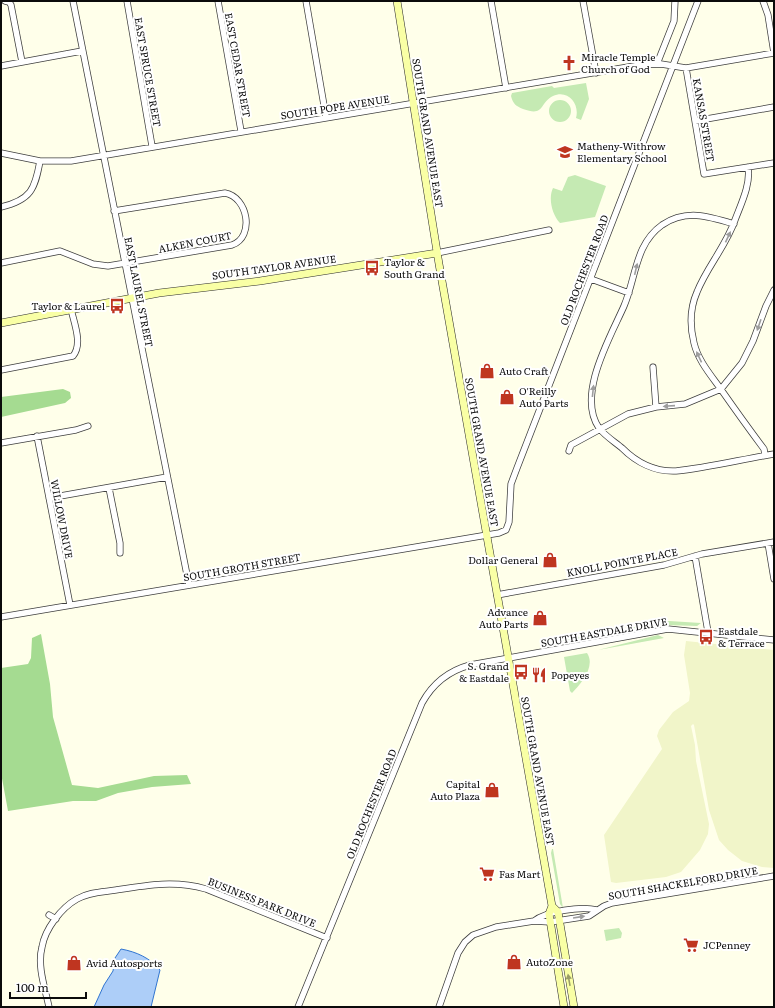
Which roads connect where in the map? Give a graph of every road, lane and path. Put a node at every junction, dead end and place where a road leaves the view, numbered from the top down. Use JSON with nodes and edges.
{"nodes":[{"id":1,"x":5,"y":1,"type":"edge"},
{"id":2,"x":9,"y":1,"type":"edge"},
{"id":3,"x":73,"y":1,"type":"edge"},
{"id":4,"x":127,"y":1,"type":"edge"},
{"id":5,"x":218,"y":1,"type":"edge"},
{"id":6,"x":306,"y":1,"type":"edge"},
{"id":7,"x":397,"y":1,"type":"edge"},
{"id":8,"x":491,"y":1,"type":"edge"},
{"id":9,"x":583,"y":1,"type":"edge"},
{"id":10,"x":675,"y":1,"type":"edge"},
{"id":11,"x":698,"y":1,"type":"edge"},
{"id":12,"x":763,"y":1,"type":"edge"},
{"id":13,"x":1,"y":2,"type":"edge"},
{"id":14,"x":82,"y":51,"type":"junction"},
{"id":15,"x":774,"y":53,"type":"edge"},
{"id":16,"x":22,"y":62,"type":"junction"},
{"id":17,"x":657,"y":64,"type":"junction"},
{"id":18,"x":1,"y":66,"type":"edge"},
{"id":19,"x":672,"y":66,"type":"junction"},
{"id":20,"x":686,"y":68,"type":"junction"},
{"id":21,"x":596,"y":73,"type":"junction"},
{"id":22,"x":506,"y":88,"type":"junction"},
{"id":23,"x":414,"y":103,"type":"junction"},
{"id":24,"x":774,"y":107,"type":"edge"},
{"id":25,"x":326,"y":118,"type":"junction"},
{"id":26,"x":695,"y":121,"type":"junction"},
{"id":27,"x":241,"y":131,"type":"junction"},
{"id":28,"x":152,"y":146,"type":"junction"},
{"id":29,"x":1,"y":153,"type":"edge"},
{"id":30,"x":103,"y":155,"type":"junction"},
{"id":31,"x":40,"y":161,"type":"junction"},
{"id":32,"x":774,"y":163,"type":"edge"},
{"id":33,"x":748,"y":167,"type":"junction"},
{"id":34,"x":1,"y":207,"type":"edge"},
{"id":35,"x":114,"y":211,"type":"junction"},
{"id":36,"x":734,"y":224,"type":"junction"},
{"id":37,"x":549,"y":230,"type":"dead end"},
{"id":38,"x":437,"y":253,"type":"junction"},
{"id":39,"x":1,"y":263,"type":"edge"},
{"id":40,"x":124,"y":264,"type":"junction"},
{"id":41,"x":591,"y":279,"type":"junction"},
{"id":42,"x":774,"y":290,"type":"edge"},
{"id":43,"x":629,"y":294,"type":"junction"},
{"id":44,"x":131,"y":298,"type":"junction"},
{"id":45,"x":71,"y":309,"type":"junction"},
{"id":46,"x":1,"y":323,"type":"edge"},
{"id":47,"x":653,"y":367,"type":"dead end"},
{"id":48,"x":1,"y":370,"type":"edge"},
{"id":49,"x":721,"y":389,"type":"junction"},
{"id":50,"x":656,"y":407,"type":"junction"},
{"id":51,"x":88,"y":426,"type":"dead end"},
{"id":52,"x":599,"y":428,"type":"junction"},
{"id":53,"x":37,"y":436,"type":"junction"},
{"id":54,"x":1,"y":442,"type":"edge"},
{"id":55,"x":569,"y":452,"type":"dead end"},
{"id":56,"x":774,"y":454,"type":"edge"},
{"id":57,"x":765,"y":455,"type":"junction"},
{"id":58,"x":166,"y":477,"type":"junction"},
{"id":59,"x":109,"y":488,"type":"junction"},
{"id":60,"x":49,"y":498,"type":"junction"},
{"id":61,"x":486,"y":535,"type":"junction"},
{"id":62,"x":774,"y":542,"type":"edge"},
{"id":63,"x":768,"y":543,"type":"junction"},
{"id":64,"x":120,"y":553,"type":"dead end"},
{"id":65,"x":695,"y":556,"type":"junction"},
{"id":66,"x":774,"y":578,"type":"edge"},
{"id":67,"x":188,"y":585,"type":"junction"},
{"id":68,"x":497,"y":595,"type":"junction"},
{"id":69,"x":70,"y":605,"type":"junction"},
{"id":70,"x":1,"y":617,"type":"edge"},
{"id":71,"x":708,"y":632,"type":"junction"},
{"id":72,"x":774,"y":640,"type":"edge"},
{"id":73,"x":508,"y":658,"type":"junction"},
{"id":74,"x":774,"y":876,"type":"edge"},
{"id":75,"x":552,"y":906,"type":"junction"},
{"id":76,"x":597,"y":910,"type":"junction"},
{"id":77,"x":558,"y":912,"type":"junction"},
{"id":78,"x":549,"y":914,"type":"junction"},
{"id":79,"x":49,"y":915,"type":"dead end"},
{"id":80,"x":56,"y":919,"type":"junction"},
{"id":81,"x":534,"y":921,"type":"junction"},
{"id":82,"x":559,"y":921,"type":"junction"},
{"id":83,"x":550,"y":922,"type":"junction"},
{"id":84,"x":327,"y":938,"type":"junction"},
{"id":85,"x":49,"y":1007,"type":"edge"},
{"id":86,"x":298,"y":1007,"type":"edge"},
{"id":87,"x":439,"y":1007,"type":"edge"},
{"id":88,"x":564,"y":1007,"type":"edge"},
{"id":89,"x":574,"y":1007,"type":"edge"}],
"edges":[{"from":1,"to":2,"type":"street"},
{"from":1,"to":13,"type":"street"},
{"from":2,"to":16,"type":"street"},
{"from":3,"to":14,"type":"street","name":"EAST LAUREL STREET"},
{"from":4,"to":28,"type":"street","name":"EAST SPRUCE STREET"},
{"from":5,"to":27,"type":"street","name":"EAST CEDAR STREET"},
{"from":6,"to":25,"type":"street"},
{"from":7,"to":23,"type":"main road","name":"SOUTH GRAND AVENUE EAST"},
{"from":8,"to":22,"type":"street"},
{"from":9,"to":21,"type":"street"},
{"from":10,"to":17,"type":"street"},
{"from":11,"to":19,"type":"street","name":"OLD ROCHESTER ROAD"},
{"from":12,"to":15,"type":"street"},
{"from":14,"to":16,"type":"street"},
{"from":14,"to":30,"type":"street","name":"EAST LAUREL STREET"},
{"from":15,"to":20,"type":"street","name":"SOUTH POPE AVENUE"},
{"from":16,"to":18,"type":"street"},
{"from":17,"to":19,"type":"street","name":"SOUTH POPE AVENUE"},
{"from":17,"to":21,"type":"street","name":"SOUTH POPE AVENUE"},
{"from":19,"to":20,"type":"street","name":"SOUTH POPE AVENUE"},
{"from":19,"to":41,"type":"street","name":"OLD ROCHESTER ROAD"},
{"from":20,"to":26,"type":"street","name":"KANSAS STREET"},
{"from":21,"to":22,"type":"street","name":"SOUTH POPE AVENUE"},
{"from":22,"to":23,"type":"street","name":"SOUTH POPE AVENUE"},
{"from":23,"to":25,"type":"street","name":"SOUTH POPE AVENUE"},
{"from":23,"to":38,"type":"main road","name":"SOUTH GRAND AVENUE EAST"},
{"from":24,"to":26,"type":"street"},
{"from":25,"to":27,"type":"street","name":"SOUTH POPE AVENUE"},
{"from":26,"to":33,"type":"street","name":"KANSAS STREET"},
{"from":27,"to":28,"type":"street","name":"SOUTH POPE AVENUE"},
{"from":28,"to":30,"type":"street","name":"SOUTH POPE AVENUE"},
{"from":29,"to":31,"type":"street","name":"SOUTH POPE AVENUE"},
{"from":30,"to":31,"type":"street","name":"SOUTH POPE AVENUE"},
{"from":30,"to":35,"type":"street","name":"EAST LAUREL STREET"},
{"from":31,"to":34,"type":"street"},
{"from":32,"to":33,"type":"street"},
{"from":33,"to":36,"type":"street"},
{"from":35,"to":40,"type":"street","name":"EAST LAUREL STREET"},
{"from":35,"to":40,"type":"street","name":"ALKEN COURT"},
{"from":43,"to":36,"type":"street","one_way":true},
{"from":49,"to":36,"type":"street","one_way":true},
{"from":37,"to":38,"type":"street","name":"SOUTH TAYLOR AVENUE"},
{"from":38,"to":44,"type":"main road","name":"SOUTH TAYLOR AVENUE"},
{"from":38,"to":61,"type":"main road","name":"SOUTH GRAND AVENUE EAST"},
{"from":39,"to":40,"type":"street","name":"ALKEN COURT"},
{"from":40,"to":44,"type":"street","name":"EAST LAUREL STREET"},
{"from":41,"to":43,"type":"street"},
{"from":41,"to":61,"type":"street","name":"OLD ROCHESTER ROAD"},
{"from":42,"to":49,"type":"street","one_way":true},
{"from":52,"to":43,"type":"street","one_way":true},
{"from":44,"to":45,"type":"main road","name":"SOUTH TAYLOR AVENUE"},
{"from":44,"to":58,"type":"street","name":"EAST LAUREL STREET"},
{"from":45,"to":46,"type":"main road","name":"SOUTH TAYLOR AVENUE"},
{"from":45,"to":48,"type":"street"},
{"from":47,"to":50,"type":"street"},
{"from":49,"to":50,"type":"street","one_way":true},
{"from":49,"to":57,"type":"street"},
{"from":50,"to":52,"type":"street"},
{"from":51,"to":53,"type":"street"},
{"from":52,"to":55,"type":"street"},
{"from":52,"to":57,"type":"street"},
{"from":53,"to":54,"type":"street"},
{"from":53,"to":60,"type":"street","name":"WILLOW DRIVE"},
{"from":56,"to":57,"type":"street"},
{"from":58,"to":59,"type":"street"},
{"from":58,"to":67,"type":"street","name":"EAST LAUREL STREET"},
{"from":59,"to":60,"type":"street"},
{"from":59,"to":64,"type":"street"},
{"from":60,"to":69,"type":"street","name":"WILLOW DRIVE"},
{"from":61,"to":67,"type":"street","name":"SOUTH GROTH STREET"},
{"from":61,"to":68,"type":"main road","name":"SOUTH GRAND AVENUE EAST"},
{"from":62,"to":63,"type":"street","name":"KNOLL POINTE PLACE"},
{"from":63,"to":65,"type":"street","name":"KNOLL POINTE PLACE"},
{"from":63,"to":66,"type":"street"},
{"from":65,"to":68,"type":"street","name":"KNOLL POINTE PLACE"},
{"from":65,"to":71,"type":"street"},
{"from":67,"to":69,"type":"street","name":"SOUTH GROTH STREET"},
{"from":68,"to":73,"type":"main road","name":"SOUTH GRAND AVENUE EAST"},
{"from":69,"to":70,"type":"street","name":"SOUTH GROTH STREET"},
{"from":71,"to":72,"type":"street","name":"SOUTH EASTDALE DRIVE"},
{"from":71,"to":73,"type":"street","name":"SOUTH EASTDALE DRIVE"},
{"from":73,"to":75,"type":"main road","name":"SOUTH GRAND AVENUE EAST"},
{"from":73,"to":84,"type":"street","name":"OLD ROCHESTER ROAD"},
{"from":74,"to":76,"type":"street","name":"SOUTH SHACKELFORD DRIVE"},
{"from":75,"to":77,"type":"main road"},
{"from":75,"to":78,"type":"main road"},
{"from":76,"to":77,"type":"street","name":"SOUTH SHACKELFORD DRIVE"},
{"from":82,"to":76,"type":"street","name":"SOUTH SHACKELFORD DRIVE","one_way":true},
{"from":77,"to":78,"type":"street","name":"SOUTH SHACKELFORD DRIVE"},
{"from":77,"to":82,"type":"main road"},
{"from":78,"to":81,"type":"street","name":"SOUTH SHACKELFORD DRIVE"},
{"from":78,"to":83,"type":"main road"},
{"from":79,"to":80,"type":"street"},
{"from":80,"to":84,"type":"street","name":"BUSINESS PARK DRIVE"},
{"from":80,"to":85,"type":"street","name":"BUSINESS PARK DRIVE"},
{"from":81,"to":83,"type":"street","name":"SOUTH SHACKELFORD DRIVE"},
{"from":81,"to":87,"type":"street","name":"SOUTH SHACKELFORD DRIVE"},
{"from":82,"to":83,"type":"street","name":"SOUTH SHACKELFORD DRIVE"},
{"from":89,"to":82,"type":"main road","one_way":true},
{"from":83,"to":88,"type":"main road"},
{"from":84,"to":86,"type":"street","name":"OLD ROCHESTER ROAD"}]}
